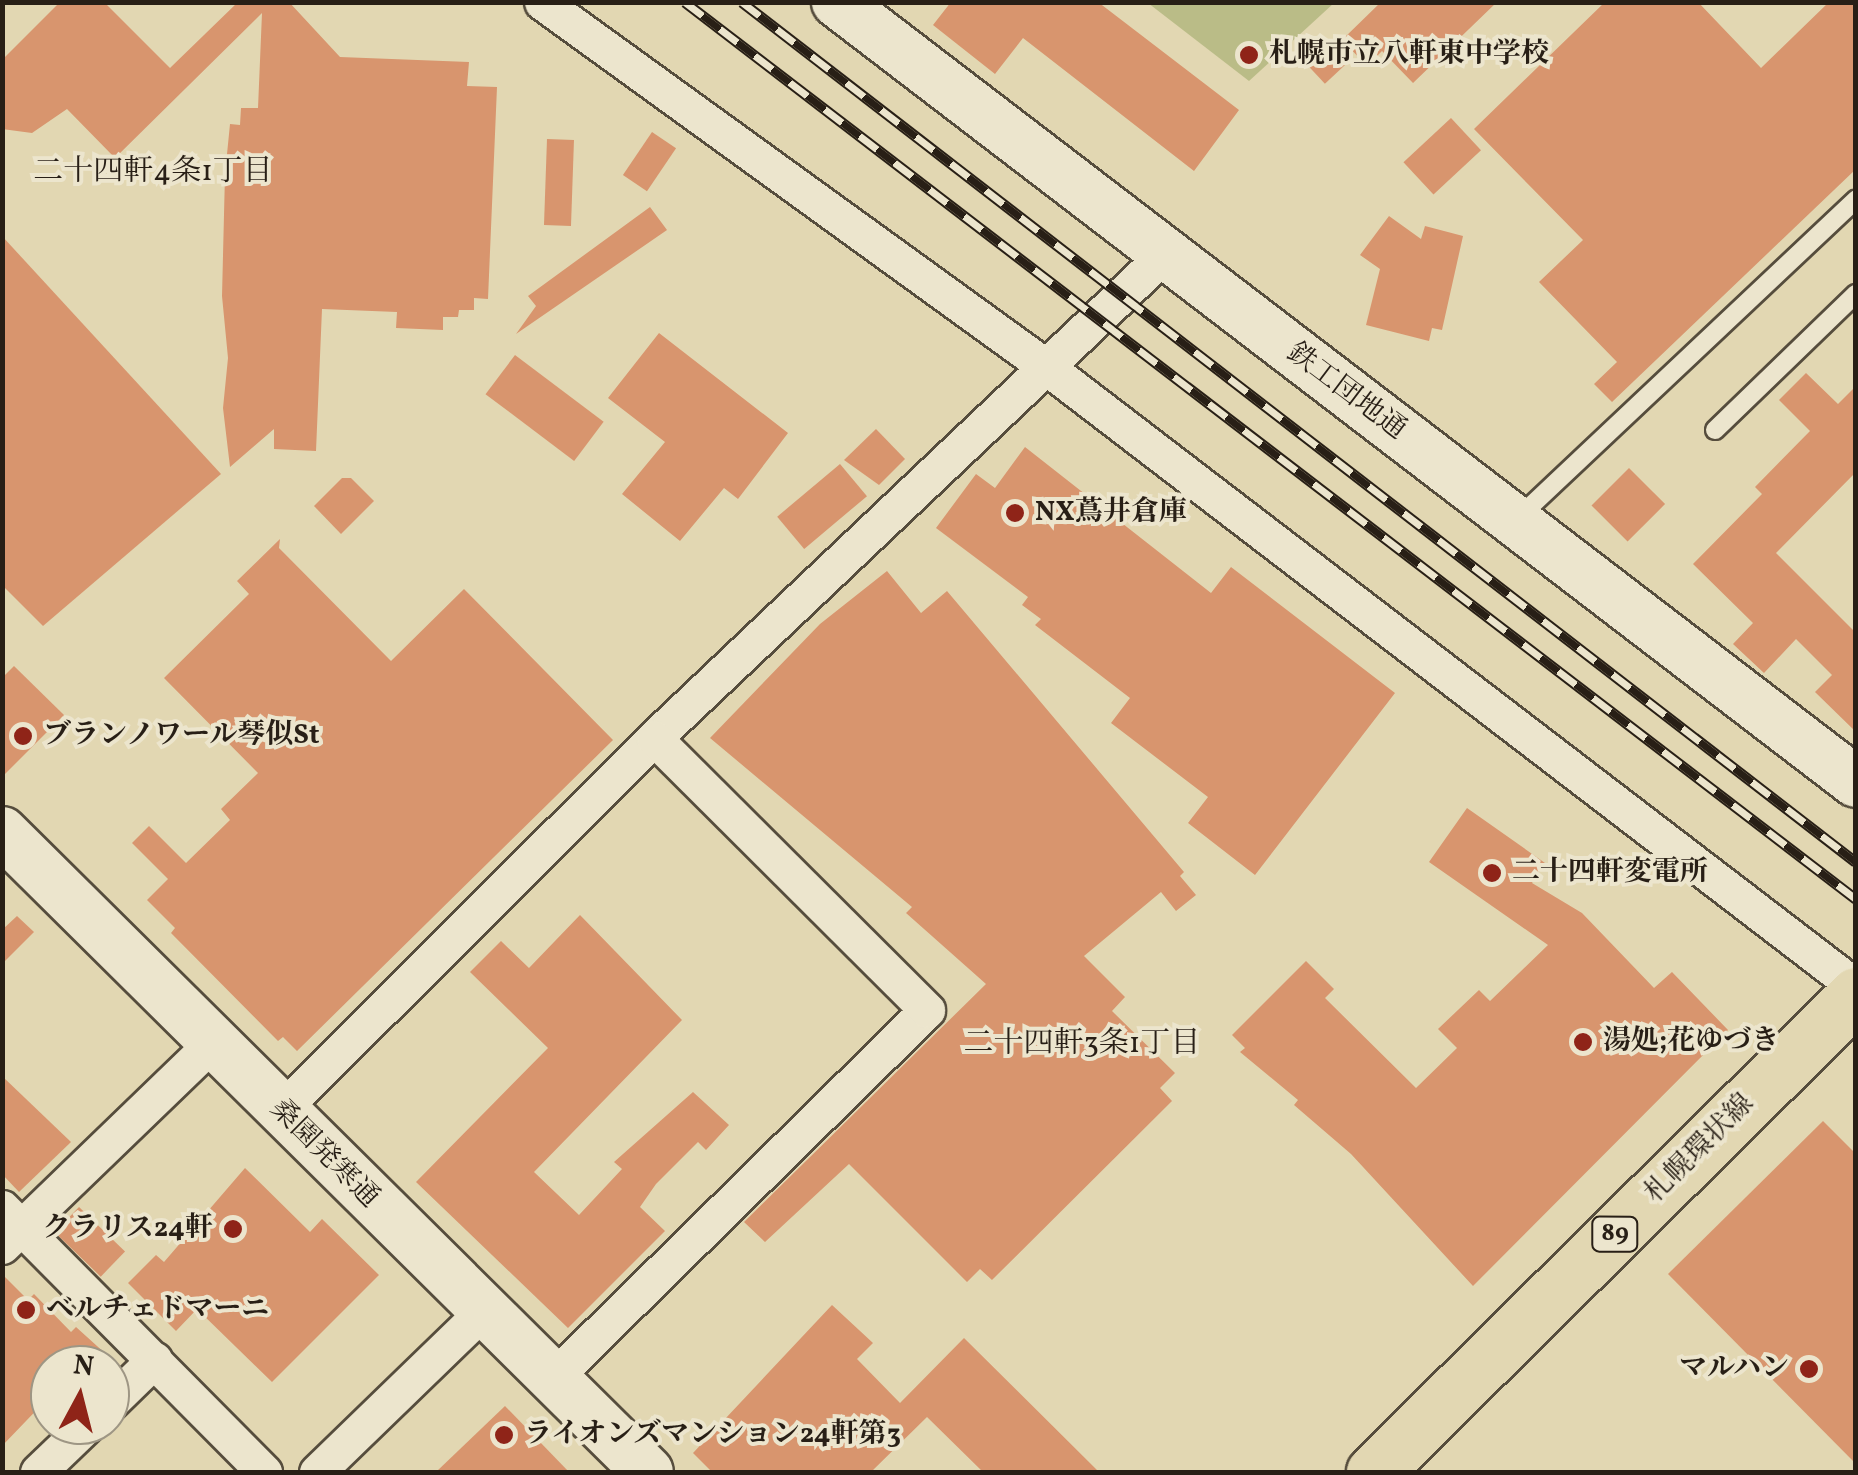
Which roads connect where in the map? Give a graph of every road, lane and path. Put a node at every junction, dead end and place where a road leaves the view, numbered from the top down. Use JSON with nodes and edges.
{"nodes":[{"id":1,"x":542,"y":2,"type":"edge"},
{"id":2,"x":837,"y":2,"type":"edge"},
{"id":3,"x":1856,"y":199,"type":"edge"},
{"id":4,"x":1166,"y":254,"type":"junction"},
{"id":5,"x":1856,"y":294,"type":"edge"},
{"id":6,"x":1049,"y":368,"type":"junction"},
{"id":7,"x":1715,"y":430,"type":"dead end"},
{"id":8,"x":1515,"y":521,"type":"junction"},
{"id":9,"x":654,"y":738,"type":"junction"},
{"id":10,"x":1856,"y":782,"type":"edge"},
{"id":11,"x":2,"y":832,"type":"edge"},
{"id":12,"x":1850,"y":1008,"type":"edge"},
{"id":13,"x":212,"y":1042,"type":"junction"},
{"id":14,"x":280,"y":1111,"type":"junction"},
{"id":15,"x":9,"y":1227,"type":"edge"},
{"id":16,"x":483,"y":1311,"type":"junction"},
{"id":17,"x":154,"y":1360,"type":"junction"},
{"id":18,"x":552,"y":1379,"type":"junction"},
{"id":19,"x":130,"y":1383,"type":"edge"},
{"id":20,"x":66,"y":1445,"type":"edge"},
{"id":21,"x":38,"y":1472,"type":"edge"},
{"id":22,"x":264,"y":1472,"type":"edge"},
{"id":23,"x":317,"y":1472,"type":"edge"},
{"id":24,"x":648,"y":1472,"type":"edge"},
{"id":25,"x":1374,"y":1472,"type":"edge"}],
"edges":[{"from":1,"to":6,"type":"street"},
{"from":2,"to":4,"type":"street","name":"鉄工団地通"},
{"from":3,"to":8,"type":"lane"},
{"from":4,"to":6,"type":"street"},
{"from":4,"to":8,"type":"street","name":"鉄工団地通"},
{"from":5,"to":7,"type":"lane"},
{"from":6,"to":9,"type":"street"},
{"from":6,"to":12,"type":"street"},
{"from":8,"to":10,"type":"street","name":"鉄工団地通"},
{"from":9,"to":14,"type":"street"},
{"from":9,"to":18,"type":"street"},
{"from":11,"to":13,"type":"street","name":"桑園発寒通"},
{"from":12,"to":25,"type":"main road","name":"札幌環状線","number":"89"},
{"from":13,"to":14,"type":"street","name":"桑園発寒通"},
{"from":13,"to":15,"type":"street"},
{"from":14,"to":16,"type":"street","name":"桑園発寒通"},
{"from":15,"to":17,"type":"street"},
{"from":16,"to":18,"type":"street","name":"桑園発寒通"},
{"from":16,"to":23,"type":"street"},
{"from":17,"to":19,"type":"street"},
{"from":17,"to":22,"type":"street"},
{"from":18,"to":24,"type":"street","name":"桑園発寒通"},
{"from":20,"to":21,"type":"street"}]}
